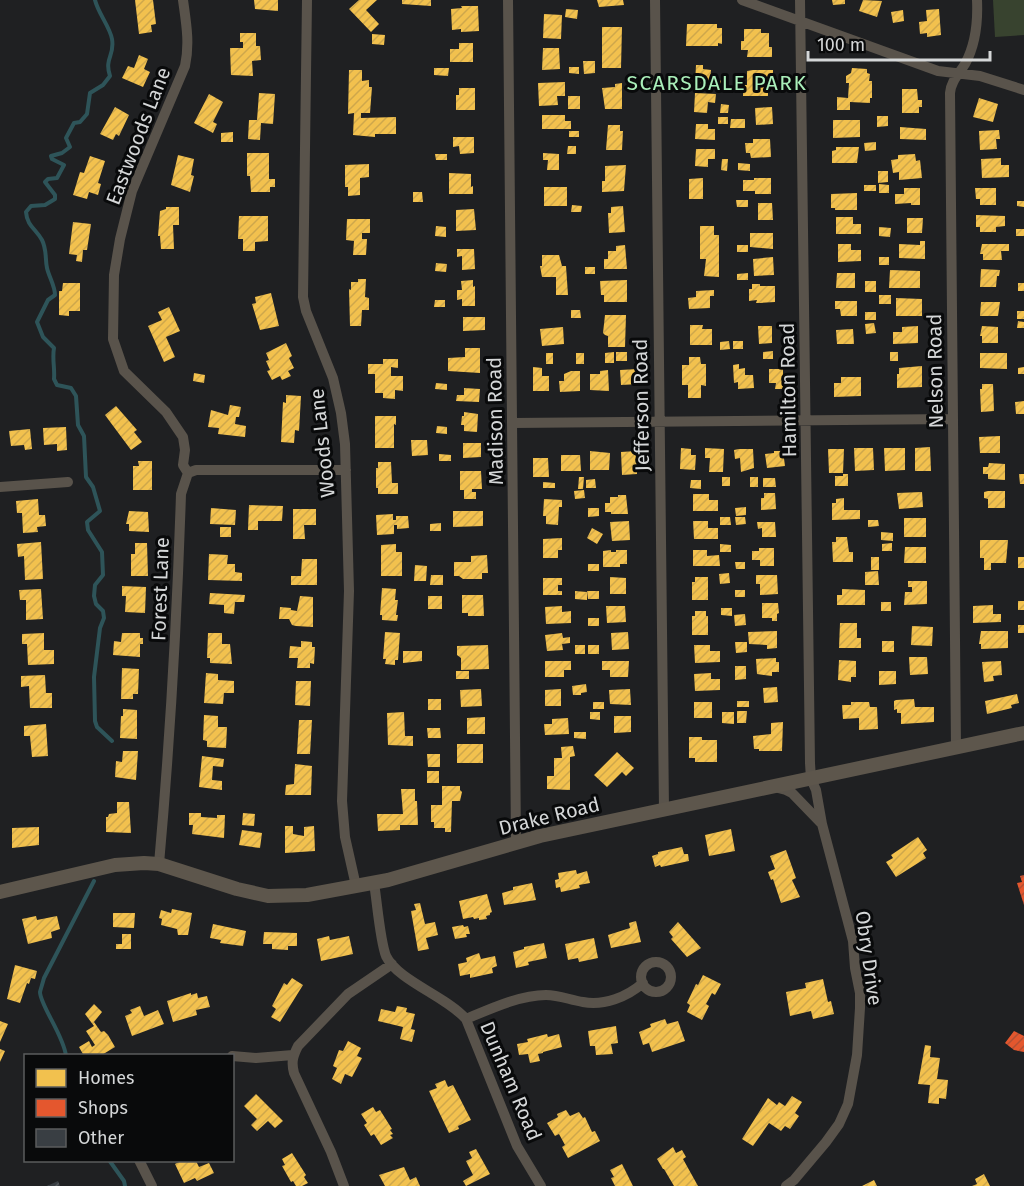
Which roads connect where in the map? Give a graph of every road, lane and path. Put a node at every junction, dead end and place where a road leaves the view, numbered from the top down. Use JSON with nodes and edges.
{"nodes":[{"id":1,"x":183,"y":0,"type":"edge"},
{"id":2,"x":307,"y":0,"type":"edge"},
{"id":3,"x":508,"y":0,"type":"edge"},
{"id":4,"x":655,"y":0,"type":"edge"},
{"id":5,"x":742,"y":0,"type":"edge"},
{"id":6,"x":800,"y":0,"type":"edge"},
{"id":7,"x":977,"y":0,"type":"edge"},
{"id":8,"x":802,"y":22,"type":"junction"},
{"id":9,"x":958,"y":74,"type":"junction"},
{"id":10,"x":1024,"y":90,"type":"edge"},
{"id":11,"x":953,"y":418,"type":"junction"},
{"id":12,"x":806,"y":421,"type":"junction"},
{"id":13,"x":659,"y":422,"type":"junction"},
{"id":14,"x":513,"y":423,"type":"junction"},
{"id":15,"x":346,"y":470,"type":"junction"},
{"id":16,"x":188,"y":473,"type":"junction"},
{"id":17,"x":68,"y":482,"type":"dead end"},
{"id":18,"x":0,"y":487,"type":"edge"},
{"id":19,"x":1024,"y":734,"type":"edge"},
{"id":20,"x":956,"y":748,"type":"junction"},
{"id":21,"x":811,"y":779,"type":"junction"},
{"id":22,"x":772,"y":787,"type":"junction"},
{"id":23,"x":664,"y":810,"type":"junction"},
{"id":24,"x":822,"y":824,"type":"junction"},
{"id":25,"x":516,"y":842,"type":"junction"},
{"id":26,"x":159,"y":864,"type":"junction"},
{"id":27,"x":374,"y":883,"type":"junction"},
{"id":28,"x":356,"y":886,"type":"junction"},
{"id":29,"x":0,"y":892,"type":"edge"},
{"id":30,"x":392,"y":964,"type":"junction"},
{"id":31,"x":643,"y":983,"type":"dead end"},
{"id":32,"x":466,"y":1019,"type":"junction"},
{"id":33,"x":293,"y":1055,"type":"junction"},
{"id":34,"x":234,"y":1056,"type":"edge"},
{"id":35,"x":140,"y":1162,"type":"edge"},
{"id":36,"x":152,"y":1186,"type":"edge"},
{"id":37,"x":344,"y":1186,"type":"edge"},
{"id":38,"x":540,"y":1186,"type":"edge"},
{"id":39,"x":786,"y":1186,"type":"edge"}],
"edges":[{"from":1,"to":16,"type":"street","name":"Eastwoods Lane"},
{"from":2,"to":15,"type":"street","name":"Woods Lane"},
{"from":3,"to":14,"type":"street","name":"Madison Road"},
{"from":4,"to":13,"type":"street","name":"Jefferson Road"},
{"from":5,"to":8,"type":"street"},
{"from":6,"to":8,"type":"street","name":"Hamilton Road"},
{"from":7,"to":9,"type":"street","name":"Nelson Road"},
{"from":8,"to":9,"type":"street"},
{"from":8,"to":12,"type":"street","name":"Hamilton Road"},
{"from":9,"to":10,"type":"street"},
{"from":9,"to":11,"type":"street","name":"Nelson Road"},
{"from":11,"to":12,"type":"street"},
{"from":11,"to":20,"type":"street","name":"Nelson Road"},
{"from":12,"to":13,"type":"street"},
{"from":12,"to":21,"type":"street","name":"Hamilton Road"},
{"from":13,"to":14,"type":"street"},
{"from":13,"to":23,"type":"street","name":"Jefferson Road"},
{"from":14,"to":25,"type":"street","name":"Madison Road"},
{"from":15,"to":16,"type":"street"},
{"from":15,"to":28,"type":"street","name":"Woods Lane"},
{"from":16,"to":26,"type":"street","name":"Forest Lane"},
{"from":17,"to":18,"type":"street"},
{"from":19,"to":20,"type":"street","name":"Drake Road"},
{"from":20,"to":21,"type":"street","name":"Drake Road"},
{"from":21,"to":22,"type":"street","name":"Drake Road"},
{"from":21,"to":24,"type":"street","name":"Obry Drive"},
{"from":22,"to":23,"type":"street","name":"Drake Road"},
{"from":22,"to":24,"type":"street","name":"Obry Drive"},
{"from":23,"to":25,"type":"street","name":"Drake Road"},
{"from":24,"to":39,"type":"street","name":"Obry Drive"},
{"from":25,"to":27,"type":"street","name":"Drake Road"},
{"from":26,"to":28,"type":"street","name":"Drake Road"},
{"from":26,"to":29,"type":"street","name":"Drake Road"},
{"from":27,"to":28,"type":"street","name":"Drake Road"},
{"from":27,"to":30,"type":"street"},
{"from":30,"to":32,"type":"street","name":"Dunham Road"},
{"from":30,"to":33,"type":"street"},
{"from":31,"to":32,"type":"street"},
{"from":32,"to":38,"type":"street","name":"Dunham Road"},
{"from":33,"to":34,"type":"street"},
{"from":33,"to":37,"type":"street"},
{"from":35,"to":36,"type":"street"}]}
